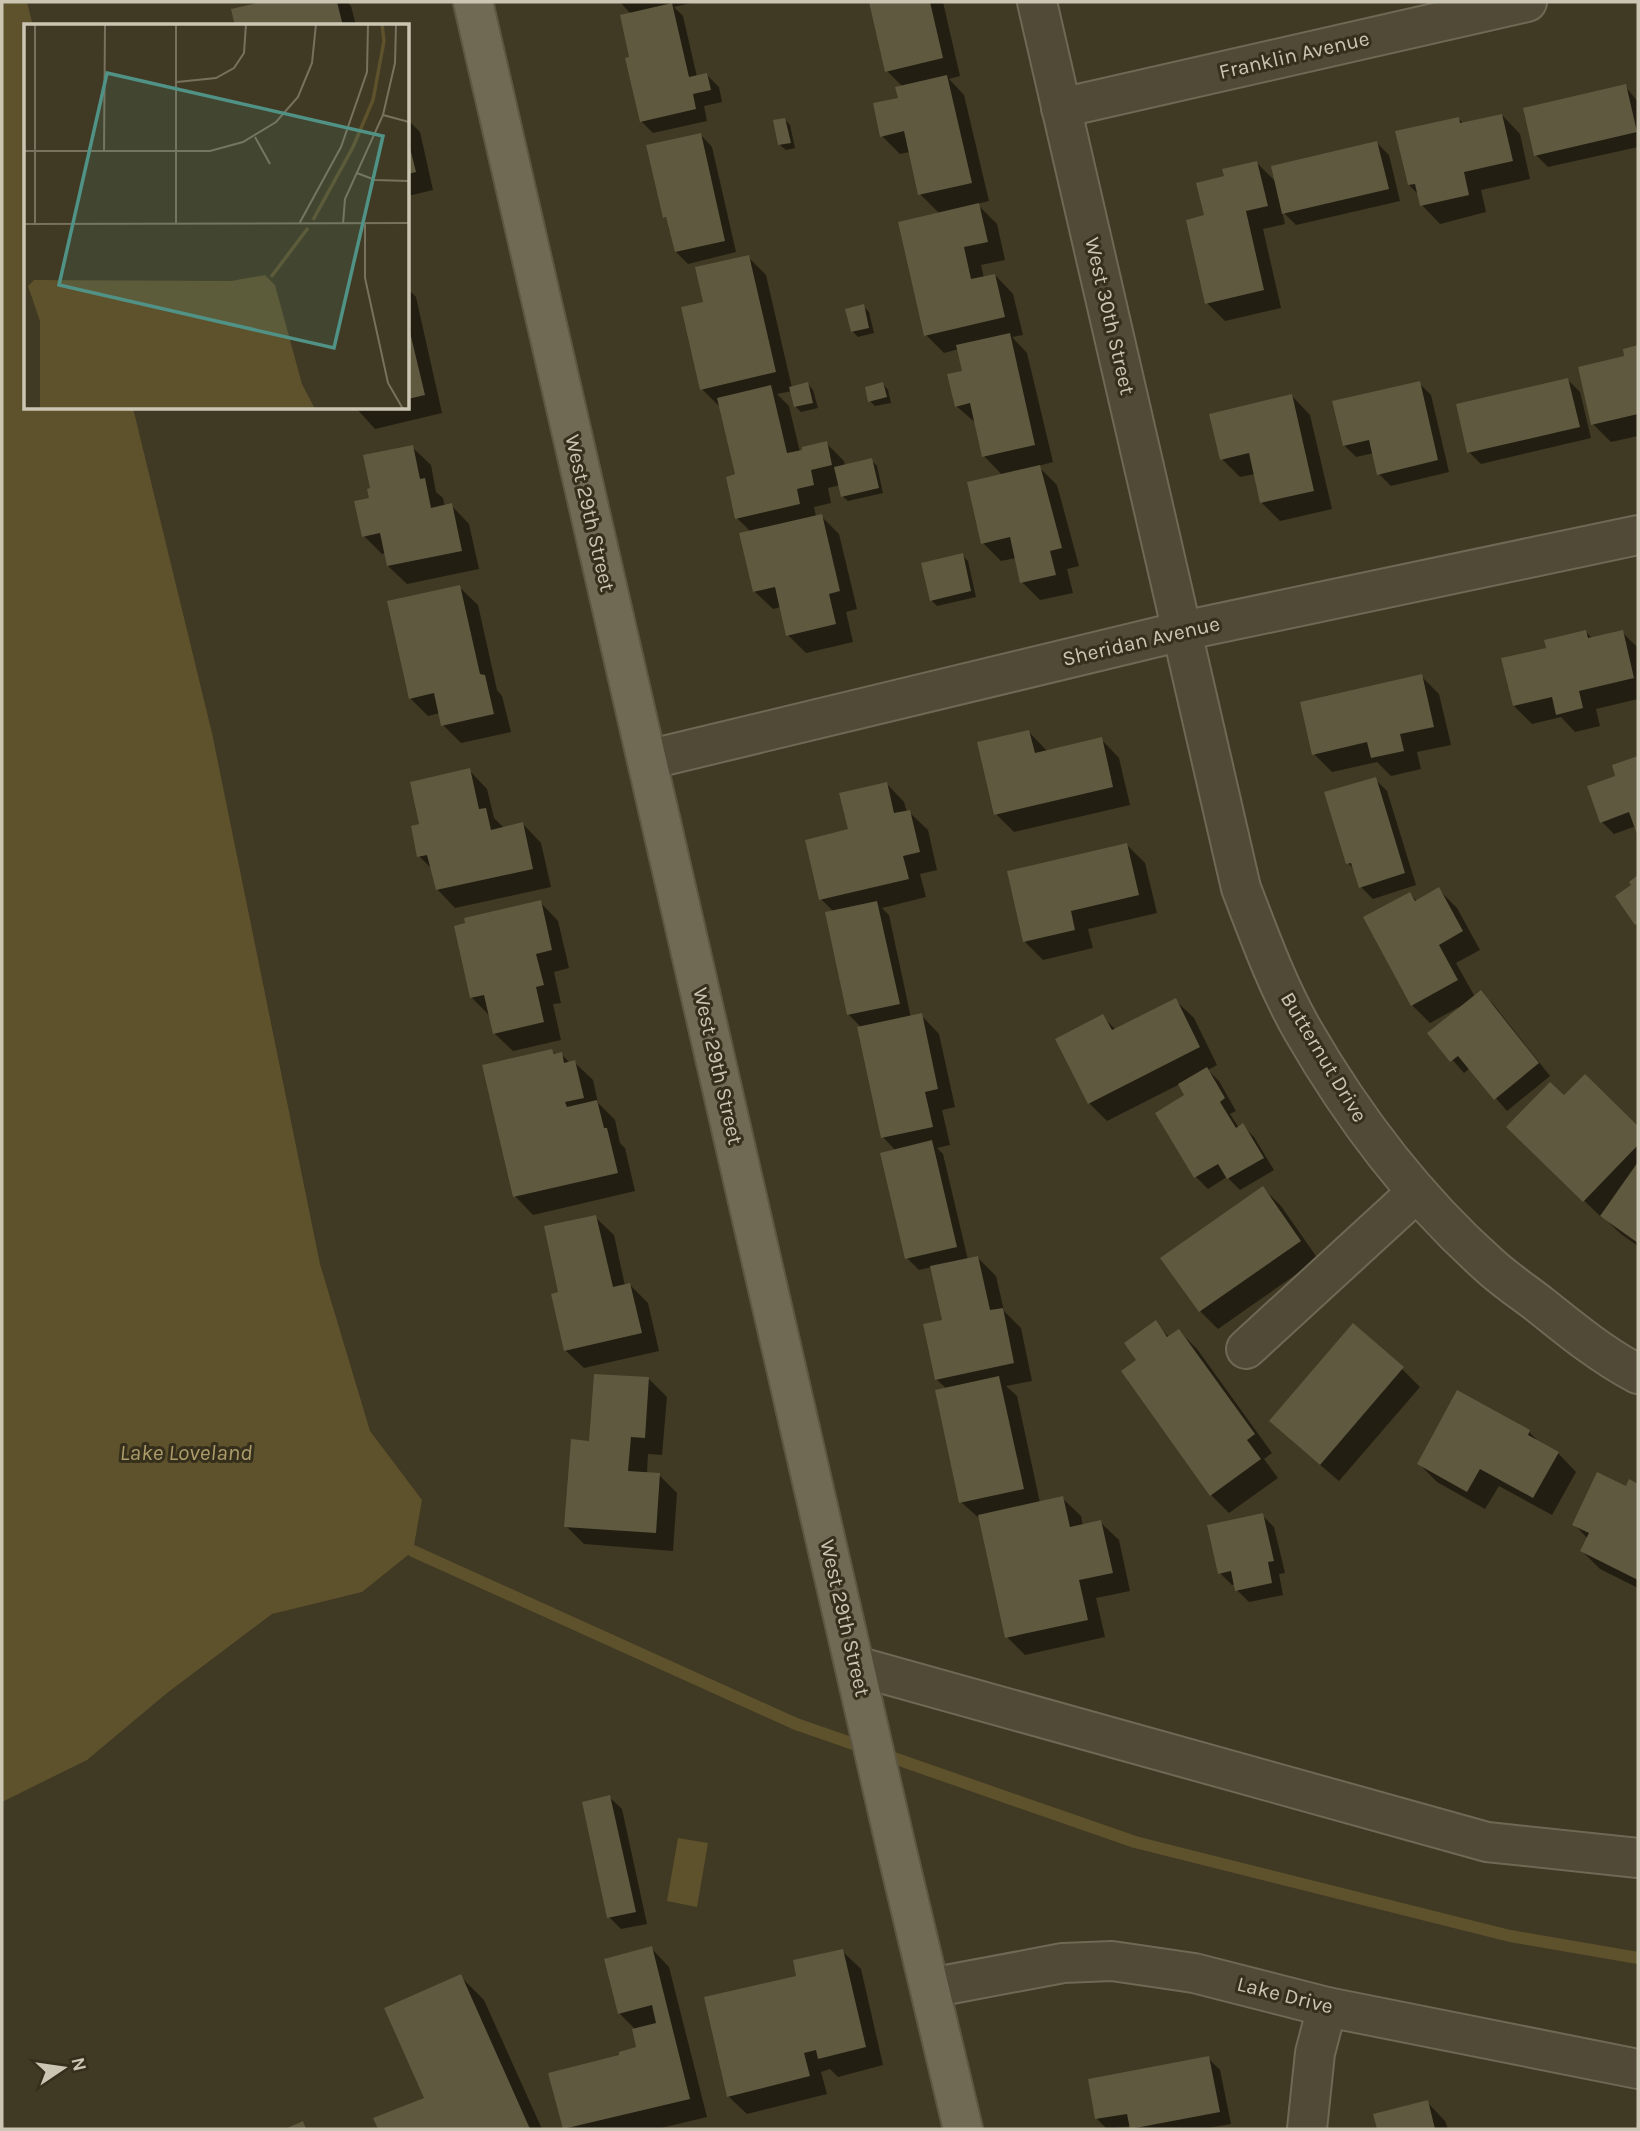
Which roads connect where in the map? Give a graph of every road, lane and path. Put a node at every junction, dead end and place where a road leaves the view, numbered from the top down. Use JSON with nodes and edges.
{"nodes":[{"id":1,"x":472,"y":2,"type":"edge"},
{"id":2,"x":1037,"y":2,"type":"edge"},
{"id":3,"x":1527,"y":2,"type":"edge"},
{"id":4,"x":1061,"y":108,"type":"junction"},
{"id":5,"x":1638,"y":535,"type":"edge"},
{"id":6,"x":1182,"y":631,"type":"junction"},
{"id":7,"x":648,"y":760,"type":"junction"},
{"id":8,"x":1417,"y":1192,"type":"junction"},
{"id":9,"x":1246,"y":1349,"type":"dead end"},
{"id":10,"x":1638,"y":1374,"type":"edge"},
{"id":11,"x":856,"y":1667,"type":"junction"},
{"id":12,"x":1638,"y":1858,"type":"edge"},
{"id":13,"x":930,"y":1988,"type":"junction"},
{"id":14,"x":1327,"y":2007,"type":"junction"},
{"id":15,"x":1638,"y":2069,"type":"edge"},
{"id":16,"x":963,"y":2129,"type":"edge"},
{"id":17,"x":1307,"y":2129,"type":"edge"}],
"edges":[{"from":1,"to":7,"type":"main road","name":"West 29th Street"},
{"from":2,"to":4,"type":"street","name":"West 30th Street"},
{"from":3,"to":4,"type":"street","name":"Franklin Avenue"},
{"from":4,"to":6,"type":"street","name":"West 30th Street"},
{"from":5,"to":6,"type":"street","name":"Sheridan Avenue"},
{"from":6,"to":7,"type":"street","name":"Sheridan Avenue"},
{"from":6,"to":8,"type":"street","name":"Butternut Drive"},
{"from":7,"to":11,"type":"main road","name":"West 29th Street"},
{"from":8,"to":9,"type":"street"},
{"from":8,"to":10,"type":"street","name":"Butternut Drive"},
{"from":11,"to":12,"type":"street"},
{"from":11,"to":13,"type":"main road","name":"West 29th Street"},
{"from":13,"to":14,"type":"street","name":"Lake Drive"},
{"from":13,"to":16,"type":"main road","name":"West 29th Street"},
{"from":14,"to":15,"type":"street","name":"Lake Drive"},
{"from":14,"to":17,"type":"street"}]}
